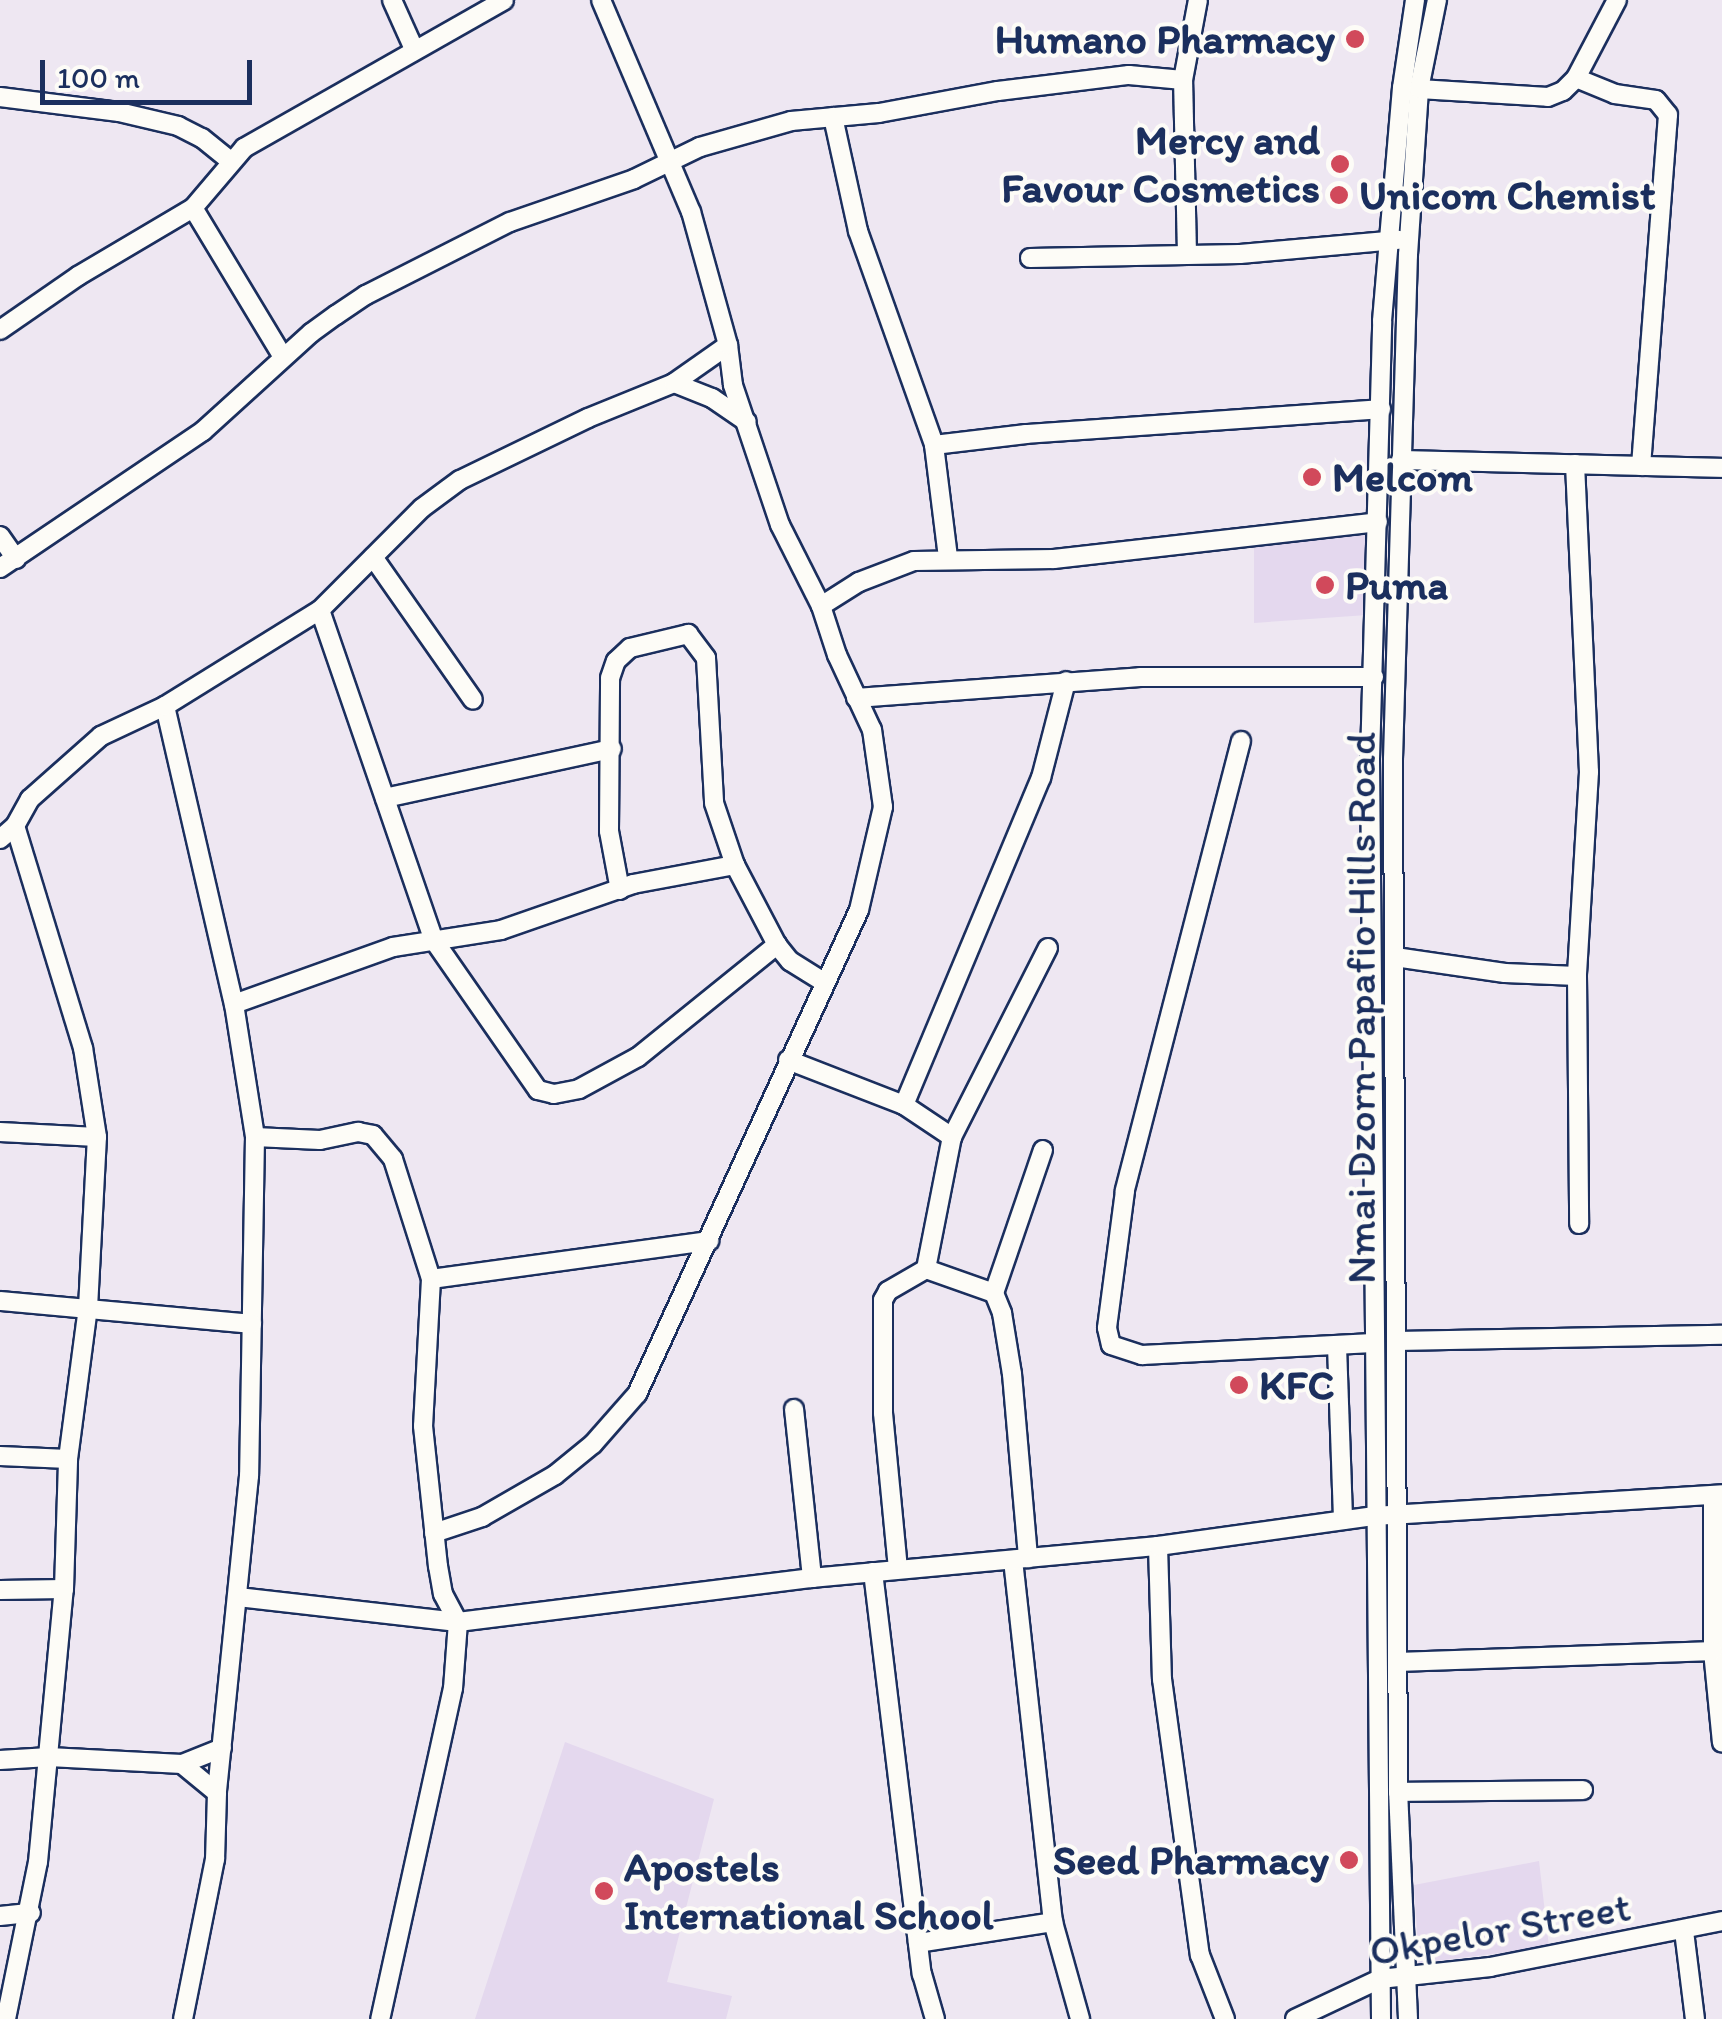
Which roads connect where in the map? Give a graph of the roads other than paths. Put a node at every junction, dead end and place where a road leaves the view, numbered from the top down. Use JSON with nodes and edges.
{"nodes":[{"id":1,"x":392,"y":0,"type":"edge"},
{"id":2,"x":504,"y":0,"type":"edge"},
{"id":3,"x":601,"y":0,"type":"edge"},
{"id":4,"x":1198,"y":0,"type":"edge"},
{"id":5,"x":1415,"y":0,"type":"edge"},
{"id":6,"x":1437,"y":0,"type":"edge"},
{"id":7,"x":1616,"y":0,"type":"edge"},
{"id":8,"x":414,"y":49,"type":"junction"},
{"id":9,"x":1576,"y":78,"type":"junction"},
{"id":10,"x":1184,"y":80,"type":"junction"},
{"id":11,"x":1419,"y":89,"type":"junction"},
{"id":12,"x":0,"y":97,"type":"edge"},
{"id":13,"x":833,"y":117,"type":"junction"},
{"id":14,"x":229,"y":160,"type":"junction"},
{"id":15,"x":670,"y":162,"type":"junction"},
{"id":16,"x":193,"y":208,"type":"junction"},
{"id":17,"x":1409,"y":240,"type":"junction"},
{"id":18,"x":1388,"y":241,"type":"junction"},
{"id":19,"x":1187,"y":254,"type":"junction"},
{"id":20,"x":1030,"y":258,"type":"dead end"},
{"id":21,"x":0,"y":330,"type":"edge"},
{"id":22,"x":728,"y":346,"type":"junction"},
{"id":23,"x":283,"y":357,"type":"junction"},
{"id":24,"x":674,"y":383,"type":"junction"},
{"id":25,"x":1380,"y":409,"type":"junction"},
{"id":26,"x":746,"y":422,"type":"junction"},
{"id":27,"x":934,"y":444,"type":"junction"},
{"id":28,"x":1401,"y":460,"type":"junction"},
{"id":29,"x":1575,"y":464,"type":"junction"},
{"id":30,"x":1641,"y":466,"type":"junction"},
{"id":31,"x":1722,"y":468,"type":"edge"},
{"id":32,"x":1378,"y":522,"type":"junction"},
{"id":33,"x":0,"y":536,"type":"edge"},
{"id":34,"x":374,"y":556,"type":"junction"},
{"id":35,"x":948,"y":558,"type":"junction"},
{"id":36,"x":8,"y":564,"type":"edge"},
{"id":37,"x":820,"y":606,"type":"junction"},
{"id":38,"x":320,"y":610,"type":"junction"},
{"id":39,"x":1374,"y":677,"type":"junction"},
{"id":40,"x":1066,"y":682,"type":"junction"},
{"id":41,"x":856,"y":698,"type":"junction"},
{"id":42,"x":473,"y":700,"type":"dead end"},
{"id":43,"x":165,"y":706,"type":"junction"},
{"id":44,"x":1240,"y":741,"type":"dead end"},
{"id":45,"x":612,"y":750,"type":"junction"},
{"id":46,"x":385,"y":798,"type":"junction"},
{"id":47,"x":7,"y":832,"type":"edge"},
{"id":48,"x":735,"y":864,"type":"junction"},
{"id":49,"x":620,"y":890,"type":"junction"},
{"id":50,"x":434,"y":939,"type":"junction"},
{"id":51,"x":776,"y":945,"type":"junction"},
{"id":52,"x":1048,"y":948,"type":"dead end"},
{"id":53,"x":1394,"y":958,"type":"junction"},
{"id":54,"x":1578,"y":976,"type":"junction"},
{"id":55,"x":823,"y":982,"type":"junction"},
{"id":56,"x":234,"y":1004,"type":"junction"},
{"id":57,"x":788,"y":1060,"type":"junction"},
{"id":58,"x":904,"y":1105,"type":"junction"},
{"id":59,"x":0,"y":1132,"type":"edge"},
{"id":60,"x":255,"y":1137,"type":"junction"},
{"id":61,"x":952,"y":1137,"type":"junction"},
{"id":62,"x":98,"y":1138,"type":"junction"},
{"id":63,"x":1043,"y":1150,"type":"dead end"},
{"id":64,"x":1579,"y":1224,"type":"dead end"},
{"id":65,"x":710,"y":1241,"type":"junction"},
{"id":66,"x":926,"y":1269,"type":"junction"},
{"id":67,"x":431,"y":1279,"type":"junction"},
{"id":68,"x":994,"y":1293,"type":"junction"},
{"id":69,"x":0,"y":1301,"type":"edge"},
{"id":70,"x":88,"y":1308,"type":"junction"},
{"id":71,"x":252,"y":1324,"type":"junction"},
{"id":72,"x":1722,"y":1336,"type":"edge"},
{"id":73,"x":1397,"y":1341,"type":"junction"},
{"id":74,"x":1374,"y":1343,"type":"junction"},
{"id":75,"x":1337,"y":1346,"type":"junction"},
{"id":76,"x":794,"y":1408,"type":"dead end"},
{"id":77,"x":0,"y":1456,"type":"edge"},
{"id":78,"x":68,"y":1459,"type":"junction"},
{"id":79,"x":1718,"y":1495,"type":"edge"},
{"id":80,"x":1398,"y":1514,"type":"junction"},
{"id":81,"x":1375,"y":1516,"type":"junction"},
{"id":82,"x":1343,"y":1520,"type":"junction"},
{"id":83,"x":434,"y":1532,"type":"junction"},
{"id":84,"x":1158,"y":1546,"type":"junction"},
{"id":85,"x":1021,"y":1559,"type":"junction"},
{"id":86,"x":898,"y":1570,"type":"junction"},
{"id":87,"x":873,"y":1572,"type":"junction"},
{"id":88,"x":812,"y":1578,"type":"junction"},
{"id":89,"x":64,"y":1589,"type":"junction"},
{"id":90,"x":0,"y":1590,"type":"edge"},
{"id":91,"x":238,"y":1597,"type":"junction"},
{"id":92,"x":458,"y":1622,"type":"junction"},
{"id":93,"x":1713,"y":1651,"type":"junction"},
{"id":94,"x":1400,"y":1662,"type":"junction"},
{"id":95,"x":1722,"y":1743,"type":"edge"},
{"id":96,"x":222,"y":1748,"type":"junction"},
{"id":97,"x":48,"y":1757,"type":"junction"},
{"id":98,"x":0,"y":1760,"type":"edge"},
{"id":99,"x":182,"y":1764,"type":"junction"},
{"id":100,"x":1583,"y":1790,"type":"dead end"},
{"id":101,"x":1398,"y":1792,"type":"junction"},
{"id":102,"x":217,"y":1793,"type":"junction"},
{"id":103,"x":31,"y":1913,"type":"junction"},
{"id":104,"x":0,"y":1916,"type":"edge"},
{"id":105,"x":1722,"y":1920,"type":"edge"},
{"id":106,"x":1053,"y":1922,"type":"junction"},
{"id":107,"x":1684,"y":1931,"type":"junction"},
{"id":108,"x":918,"y":1943,"type":"junction"},
{"id":109,"x":1406,"y":1976,"type":"junction"},
{"id":110,"x":1380,"y":1979,"type":"junction"},
{"id":111,"x":6,"y":2019,"type":"edge"},
{"id":112,"x":183,"y":2019,"type":"edge"},
{"id":113,"x":380,"y":2019,"type":"edge"},
{"id":114,"x":934,"y":2019,"type":"edge"},
{"id":115,"x":1080,"y":2019,"type":"edge"},
{"id":116,"x":1225,"y":2019,"type":"edge"},
{"id":117,"x":1295,"y":2019,"type":"edge"},
{"id":118,"x":1381,"y":2019,"type":"edge"},
{"id":119,"x":1408,"y":2019,"type":"edge"},
{"id":120,"x":1694,"y":2019,"type":"edge"}],
"edges":[{"from":1,"to":8,"type":"street"},
{"from":2,"to":8,"type":"street"},
{"from":3,"to":15,"type":"street"},
{"from":4,"to":10,"type":"street"},
{"from":5,"to":18,"type":"street","name":"Nmai Dzorn Papafio Hills Road"},
{"from":6,"to":11,"type":"street","name":"Nmai Dzorn Papafio Hills Road"},
{"from":7,"to":9,"type":"street"},
{"from":8,"to":14,"type":"street"},
{"from":9,"to":11,"type":"street"},
{"from":9,"to":30,"type":"street"},
{"from":10,"to":13,"type":"street"},
{"from":10,"to":19,"type":"street"},
{"from":11,"to":17,"type":"street","name":"Nmai Dzorn Papafio Hills Road"},
{"from":12,"to":14,"type":"street"},
{"from":13,"to":15,"type":"street"},
{"from":13,"to":27,"type":"street"},
{"from":14,"to":16,"type":"street"},
{"from":15,"to":22,"type":"street"},
{"from":15,"to":23,"type":"street"},
{"from":16,"to":21,"type":"street"},
{"from":16,"to":23,"type":"street"},
{"from":17,"to":18,"type":"street"},
{"from":17,"to":28,"type":"street","name":"Nmai Dzorn Papafio Hills Road"},
{"from":18,"to":19,"type":"street"},
{"from":18,"to":25,"type":"street","name":"Nmai Dzorn Papafio Hills Road"},
{"from":19,"to":20,"type":"street"},
{"from":22,"to":24,"type":"street"},
{"from":22,"to":26,"type":"street"},
{"from":23,"to":36,"type":"street"},
{"from":24,"to":26,"type":"street"},
{"from":24,"to":34,"type":"street"},
{"from":25,"to":27,"type":"street"},
{"from":25,"to":32,"type":"street","name":"Nmai Dzorn Papafio Hills Road"},
{"from":26,"to":37,"type":"street"},
{"from":27,"to":35,"type":"street"},
{"from":28,"to":29,"type":"street"},
{"from":28,"to":53,"type":"street","name":"Nmai Dzorn Papafio Hills Road"},
{"from":29,"to":30,"type":"street"},
{"from":29,"to":54,"type":"street"},
{"from":30,"to":31,"type":"street"},
{"from":32,"to":35,"type":"street"},
{"from":32,"to":39,"type":"street","name":"Nmai Dzorn Papafio Hills Road"},
{"from":33,"to":36,"type":"street"},
{"from":34,"to":38,"type":"street"},
{"from":34,"to":42,"type":"street"},
{"from":35,"to":37,"type":"street"},
{"from":37,"to":41,"type":"street"},
{"from":38,"to":43,"type":"street"},
{"from":38,"to":46,"type":"street"},
{"from":39,"to":40,"type":"street"},
{"from":39,"to":74,"type":"street","name":"Nmai Dzorn Papafio Hills Road"},
{"from":40,"to":41,"type":"street"},
{"from":40,"to":58,"type":"street"},
{"from":41,"to":55,"type":"street"},
{"from":43,"to":47,"type":"street"},
{"from":43,"to":56,"type":"street"},
{"from":44,"to":75,"type":"street"},
{"from":45,"to":46,"type":"street"},
{"from":45,"to":48,"type":"street"},
{"from":45,"to":49,"type":"street"},
{"from":46,"to":50,"type":"street"},
{"from":47,"to":62,"type":"street"},
{"from":48,"to":49,"type":"street"},
{"from":48,"to":51,"type":"street"},
{"from":49,"to":50,"type":"street"},
{"from":50,"to":51,"type":"street"},
{"from":50,"to":56,"type":"street"},
{"from":51,"to":55,"type":"street"},
{"from":52,"to":61,"type":"street"},
{"from":53,"to":54,"type":"street"},
{"from":53,"to":73,"type":"street","name":"Nmai Dzorn Papafio Hills Road"},
{"from":54,"to":64,"type":"street"},
{"from":55,"to":57,"type":"street"},
{"from":56,"to":60,"type":"street"},
{"from":57,"to":58,"type":"street"},
{"from":57,"to":65,"type":"street"},
{"from":58,"to":61,"type":"street"},
{"from":59,"to":62,"type":"street"},
{"from":60,"to":67,"type":"street"},
{"from":60,"to":71,"type":"street"},
{"from":61,"to":66,"type":"street"},
{"from":62,"to":70,"type":"street"},
{"from":63,"to":68,"type":"street"},
{"from":65,"to":67,"type":"street"},
{"from":65,"to":83,"type":"street"},
{"from":66,"to":68,"type":"street"},
{"from":66,"to":86,"type":"street"},
{"from":67,"to":83,"type":"street"},
{"from":68,"to":85,"type":"street"},
{"from":69,"to":70,"type":"street"},
{"from":70,"to":71,"type":"street"},
{"from":70,"to":78,"type":"street"},
{"from":71,"to":91,"type":"street"},
{"from":72,"to":73,"type":"street"},
{"from":73,"to":80,"type":"street","name":"Nmai Dzorn Papafio Hills Road"},
{"from":74,"to":75,"type":"street"},
{"from":74,"to":81,"type":"street","name":"Nmai Dzorn Papafio Hills Road"},
{"from":75,"to":82,"type":"street"},
{"from":76,"to":88,"type":"street"},
{"from":77,"to":78,"type":"street"},
{"from":78,"to":89,"type":"street"},
{"from":79,"to":80,"type":"street"},
{"from":79,"to":93,"type":"street"},
{"from":80,"to":81,"type":"street"},
{"from":80,"to":94,"type":"street","name":"Nmai Dzorn Papafio Hills Road"},
{"from":81,"to":82,"type":"street"},
{"from":81,"to":110,"type":"street","name":"Nmai Dzorn Papafio Hills Road"},
{"from":82,"to":84,"type":"street"},
{"from":83,"to":92,"type":"street"},
{"from":84,"to":85,"type":"street"},
{"from":84,"to":116,"type":"street"},
{"from":85,"to":86,"type":"street"},
{"from":85,"to":106,"type":"street"},
{"from":86,"to":87,"type":"street"},
{"from":87,"to":88,"type":"street"},
{"from":87,"to":108,"type":"street"},
{"from":88,"to":92,"type":"street"},
{"from":89,"to":90,"type":"street"},
{"from":89,"to":97,"type":"street"},
{"from":91,"to":92,"type":"street"},
{"from":91,"to":96,"type":"street"},
{"from":92,"to":113,"type":"street"},
{"from":93,"to":94,"type":"street"},
{"from":93,"to":95,"type":"street"},
{"from":94,"to":101,"type":"street","name":"Nmai Dzorn Papafio Hills Road"},
{"from":96,"to":99,"type":"street"},
{"from":96,"to":102,"type":"street"},
{"from":97,"to":98,"type":"street"},
{"from":97,"to":99,"type":"street"},
{"from":97,"to":103,"type":"street"},
{"from":99,"to":102,"type":"street"},
{"from":100,"to":101,"type":"street"},
{"from":101,"to":109,"type":"street","name":"Nmai Dzorn Papafio Hills Road"},
{"from":102,"to":112,"type":"street"},
{"from":103,"to":104,"type":"street"},
{"from":103,"to":111,"type":"street"},
{"from":105,"to":107,"type":"street","name":"Okpelor Street"},
{"from":106,"to":108,"type":"street"},
{"from":106,"to":115,"type":"street"},
{"from":107,"to":109,"type":"street","name":"Okpelor Street"},
{"from":107,"to":120,"type":"street"},
{"from":108,"to":114,"type":"street"},
{"from":109,"to":110,"type":"street","name":"Okpelor Street"},
{"from":109,"to":119,"type":"street","name":"Nmai Dzorn Papafio Hills Road"},
{"from":110,"to":117,"type":"street","name":"Okpelor Street"},
{"from":110,"to":118,"type":"street","name":"Nmai Dzorn Papafio Hills Road"}]}
